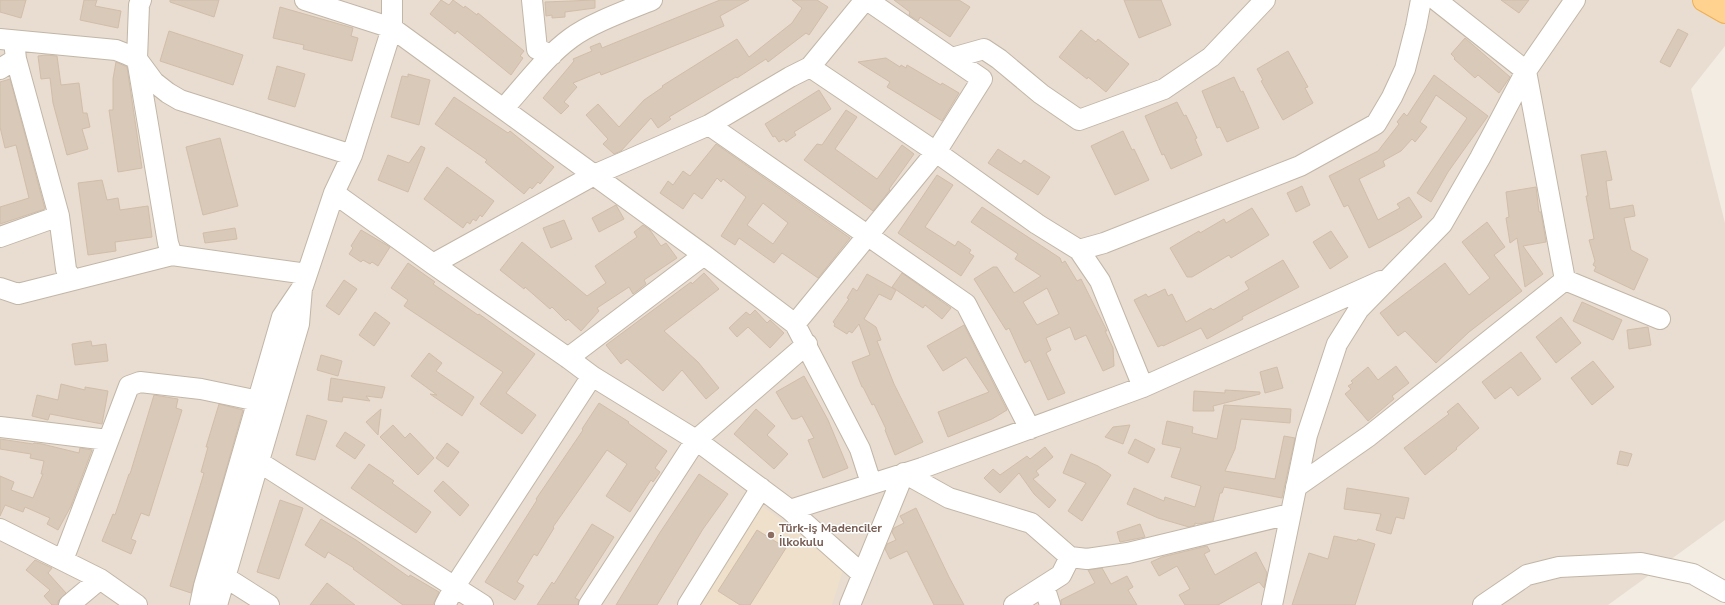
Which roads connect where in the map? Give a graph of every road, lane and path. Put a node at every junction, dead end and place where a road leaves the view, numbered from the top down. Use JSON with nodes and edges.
{"nodes":[{"id":1,"x":141,"y":0,"type":"edge"},
{"id":2,"x":305,"y":0,"type":"edge"},
{"id":3,"x":392,"y":0,"type":"edge"},
{"id":4,"x":532,"y":0,"type":"edge"},
{"id":5,"x":652,"y":0,"type":"edge"},
{"id":6,"x":866,"y":0,"type":"edge"},
{"id":7,"x":1265,"y":0,"type":"edge"},
{"id":8,"x":1420,"y":0,"type":"edge"},
{"id":9,"x":1436,"y":0,"type":"edge"},
{"id":10,"x":1575,"y":0,"type":"edge"},
{"id":11,"x":1704,"y":0,"type":"edge"},
{"id":12,"x":1725,"y":12,"type":"edge"},
{"id":13,"x":392,"y":28,"type":"junction"},
{"id":14,"x":8,"y":52,"type":"edge"},
{"id":15,"x":552,"y":55,"type":"junction"},
{"id":16,"x":952,"y":58,"type":"junction"},
{"id":17,"x":136,"y":59,"type":"junction"},
{"id":18,"x":810,"y":67,"type":"junction"},
{"id":19,"x":1526,"y":71,"type":"junction"},
{"id":20,"x":503,"y":109,"type":"junction"},
{"id":21,"x":709,"y":125,"type":"junction"},
{"id":22,"x":936,"y":152,"type":"junction"},
{"id":23,"x":352,"y":155,"type":"junction"},
{"id":24,"x":594,"y":175,"type":"junction"},
{"id":25,"x":334,"y":193,"type":"junction"},
{"id":26,"x":58,"y":216,"type":"junction"},
{"id":27,"x":868,"y":236,"type":"junction"},
{"id":28,"x":0,"y":237,"type":"edge"},
{"id":29,"x":1078,"y":250,"type":"junction"},
{"id":30,"x":172,"y":255,"type":"junction"},
{"id":31,"x":704,"y":255,"type":"junction"},
{"id":32,"x":433,"y":264,"type":"junction"},
{"id":33,"x":1388,"y":277,"type":"junction"},
{"id":34,"x":71,"y":280,"type":"junction"},
{"id":35,"x":305,"y":280,"type":"junction"},
{"id":36,"x":1565,"y":280,"type":"junction"},
{"id":37,"x":0,"y":288,"type":"edge"},
{"id":38,"x":1660,"y":319,"type":"dead end"},
{"id":39,"x":795,"y":324,"type":"junction"},
{"id":40,"x":807,"y":344,"type":"junction"},
{"id":41,"x":568,"y":358,"type":"junction"},
{"id":42,"x":592,"y":376,"type":"junction"},
{"id":43,"x":1143,"y":387,"type":"junction"},
{"id":44,"x":258,"y":401,"type":"junction"},
{"id":45,"x":0,"y":427,"type":"edge"},
{"id":46,"x":1030,"y":428,"type":"junction"},
{"id":47,"x":108,"y":440,"type":"junction"},
{"id":48,"x":696,"y":440,"type":"junction"},
{"id":49,"x":259,"y":462,"type":"junction"},
{"id":50,"x":904,"y":473,"type":"junction"},
{"id":51,"x":871,"y":483,"type":"junction"},
{"id":52,"x":1296,"y":487,"type":"junction"},
{"id":53,"x":761,"y":488,"type":"junction"},
{"id":54,"x":790,"y":510,"type":"junction"},
{"id":55,"x":1290,"y":514,"type":"junction"},
{"id":56,"x":0,"y":529,"type":"edge"},
{"id":57,"x":1070,"y":557,"type":"junction"},
{"id":58,"x":63,"y":560,"type":"junction"},
{"id":59,"x":862,"y":574,"type":"junction"},
{"id":60,"x":225,"y":577,"type":"junction"},
{"id":61,"x":100,"y":579,"type":"junction"},
{"id":62,"x":455,"y":586,"type":"junction"},
{"id":63,"x":1725,"y":592,"type":"edge"},
{"id":64,"x":1047,"y":596,"type":"edge"},
{"id":65,"x":1269,"y":603,"type":"edge"},
{"id":66,"x":69,"y":605,"type":"edge"},
{"id":67,"x":137,"y":605,"type":"edge"},
{"id":68,"x":200,"y":605,"type":"edge"},
{"id":69,"x":217,"y":605,"type":"edge"},
{"id":70,"x":269,"y":605,"type":"edge"},
{"id":71,"x":445,"y":605,"type":"edge"},
{"id":72,"x":483,"y":605,"type":"edge"},
{"id":73,"x":589,"y":605,"type":"edge"},
{"id":74,"x":688,"y":605,"type":"edge"},
{"id":75,"x":850,"y":605,"type":"edge"},
{"id":76,"x":1014,"y":605,"type":"edge"},
{"id":77,"x":1483,"y":605,"type":"edge"}],
"edges":[{"from":1,"to":17,"type":"street"},
{"from":2,"to":13,"type":"street"},
{"from":3,"to":13,"type":"street"},
{"from":4,"to":15,"type":"street"},
{"from":5,"to":15,"type":"street"},
{"from":6,"to":16,"type":"street"},
{"from":6,"to":18,"type":"street"},
{"from":7,"to":16,"type":"street"},
{"from":8,"to":29,"type":"street"},
{"from":9,"to":19,"type":"street"},
{"from":10,"to":19,"type":"street"},
{"from":11,"to":12,"type":"main road"},
{"from":13,"to":20,"type":"street"},
{"from":13,"to":23,"type":"street"},
{"from":14,"to":17,"type":"street"},
{"from":14,"to":26,"type":"street"},
{"from":15,"to":20,"type":"street"},
{"from":16,"to":22,"type":"street"},
{"from":17,"to":23,"type":"street"},
{"from":17,"to":30,"type":"street"},
{"from":18,"to":21,"type":"street"},
{"from":18,"to":22,"type":"street"},
{"from":19,"to":33,"type":"street"},
{"from":19,"to":36,"type":"street"},
{"from":20,"to":24,"type":"street"},
{"from":21,"to":24,"type":"street"},
{"from":21,"to":27,"type":"street"},
{"from":22,"to":27,"type":"street"},
{"from":22,"to":29,"type":"street"},
{"from":23,"to":25,"type":"street"},
{"from":24,"to":31,"type":"street"},
{"from":24,"to":32,"type":"street"},
{"from":25,"to":32,"type":"street"},
{"from":25,"to":35,"type":"street"},
{"from":26,"to":28,"type":"street"},
{"from":26,"to":34,"type":"street"},
{"from":27,"to":39,"type":"street"},
{"from":27,"to":46,"type":"street"},
{"from":29,"to":43,"type":"street"},
{"from":30,"to":34,"type":"street"},
{"from":30,"to":35,"type":"street"},
{"from":31,"to":39,"type":"street"},
{"from":31,"to":41,"type":"street"},
{"from":32,"to":41,"type":"street"},
{"from":33,"to":43,"type":"street"},
{"from":33,"to":52,"type":"street"},
{"from":34,"to":37,"type":"street"},
{"from":35,"to":44,"type":"street"},
{"from":35,"to":49,"type":"street"},
{"from":36,"to":38,"type":"street"},
{"from":36,"to":52,"type":"street"},
{"from":39,"to":40,"type":"street"},
{"from":40,"to":48,"type":"street"},
{"from":40,"to":51,"type":"street"},
{"from":41,"to":42,"type":"street"},
{"from":42,"to":48,"type":"street"},
{"from":42,"to":62,"type":"street"},
{"from":43,"to":46,"type":"street"},
{"from":44,"to":47,"type":"street"},
{"from":44,"to":68,"type":"street"},
{"from":45,"to":47,"type":"street"},
{"from":46,"to":50,"type":"street"},
{"from":47,"to":58,"type":"street"},
{"from":48,"to":53,"type":"street"},
{"from":48,"to":73,"type":"street"},
{"from":49,"to":60,"type":"street"},
{"from":49,"to":62,"type":"street"},
{"from":50,"to":51,"type":"street"},
{"from":50,"to":57,"type":"street"},
{"from":50,"to":59,"type":"street"},
{"from":51,"to":54,"type":"street"},
{"from":52,"to":55,"type":"street"},
{"from":53,"to":54,"type":"street"},
{"from":53,"to":74,"type":"street"},
{"from":54,"to":59,"type":"street"},
{"from":55,"to":57,"type":"street"},
{"from":55,"to":65,"type":"street"},
{"from":56,"to":58,"type":"street"},
{"from":57,"to":64,"type":"street"},
{"from":58,"to":61,"type":"street"},
{"from":59,"to":75,"type":"street"},
{"from":60,"to":69,"type":"street"},
{"from":60,"to":70,"type":"street"},
{"from":61,"to":66,"type":"street"},
{"from":61,"to":67,"type":"street"},
{"from":62,"to":71,"type":"street"},
{"from":62,"to":72,"type":"street"},
{"from":63,"to":77,"type":"street"},
{"from":64,"to":76,"type":"street"}]}
